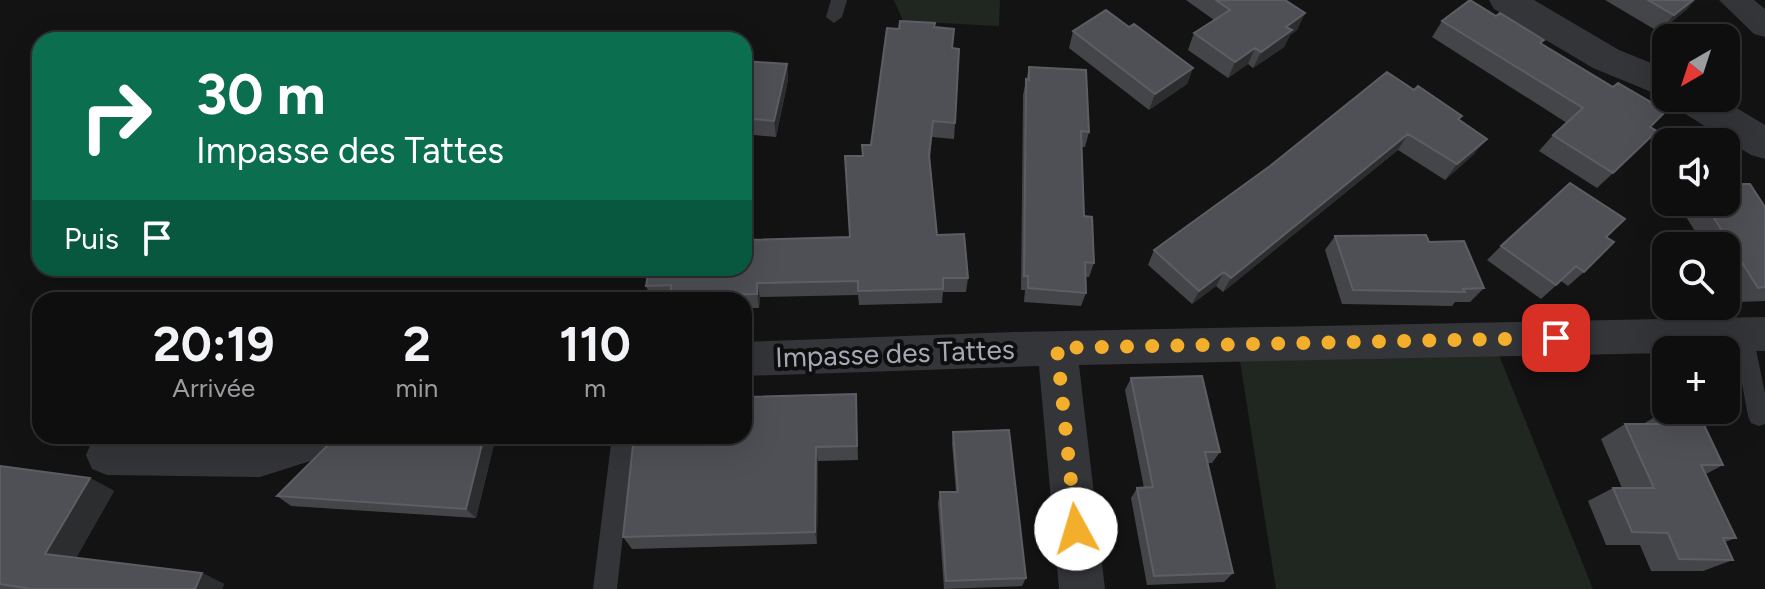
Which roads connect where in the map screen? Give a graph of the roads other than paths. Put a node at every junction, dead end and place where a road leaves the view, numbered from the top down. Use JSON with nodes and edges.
{"nodes":[{"id":1,"x":1507,"y":0,"type":"edge"},
{"id":2,"x":1550,"y":0,"type":"edge"},
{"id":3,"x":1734,"y":0,"type":"edge"},
{"id":4,"x":1765,"y":26,"type":"edge"},
{"id":5,"x":1652,"y":71,"type":"edge"},
{"id":6,"x":1652,"y":78,"type":"edge"},
{"id":7,"x":1713,"y":112,"type":"edge"},
{"id":8,"x":1765,"y":144,"type":"edge"},
{"id":9,"x":1754,"y":334,"type":"edge"},
{"id":10,"x":1057,"y":348,"type":"junction"},
{"id":11,"x":752,"y":359,"type":"edge"},
{"id":12,"x":1759,"y":416,"type":"dead end"},
{"id":13,"x":303,"y":444,"type":"edge"},
{"id":14,"x":622,"y":444,"type":"edge"},
{"id":15,"x":107,"y":455,"type":"dead end"},
{"id":16,"x":605,"y":589,"type":"edge"},
{"id":17,"x":1082,"y":589,"type":"edge"}],
"edges":[{"from":1,"to":6,"type":"street"},
{"from":2,"to":5,"type":"street"},
{"from":3,"to":4,"type":"street"},
{"from":7,"to":8,"type":"street"},
{"from":9,"to":10,"type":"street","name":"Impasse des Tattes"},
{"from":9,"to":12,"type":"lane"},
{"from":10,"to":11,"type":"street","name":"Impasse des Tattes"},
{"from":10,"to":17,"type":"street"},
{"from":13,"to":15,"type":"street"},
{"from":14,"to":16,"type":"lane"}]}
